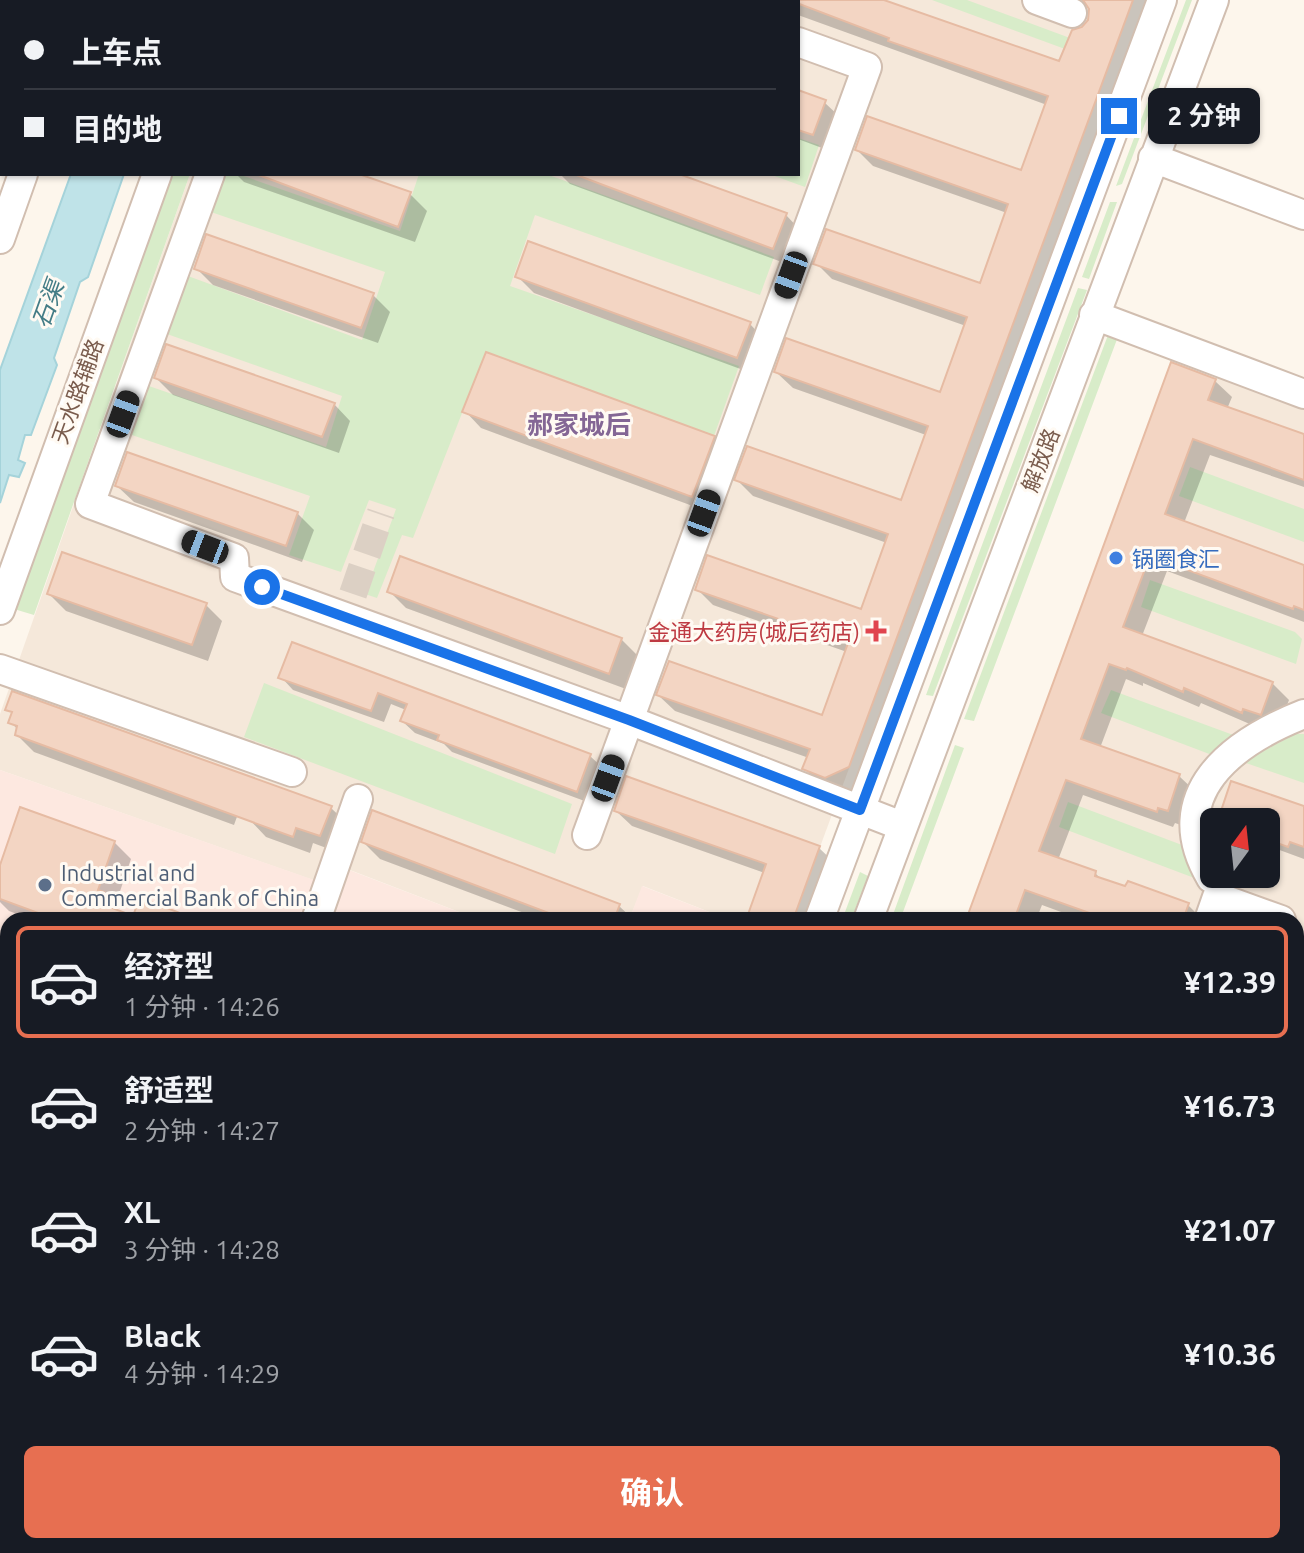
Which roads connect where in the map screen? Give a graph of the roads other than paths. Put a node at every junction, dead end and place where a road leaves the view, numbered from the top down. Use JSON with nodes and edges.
{"nodes":[{"id":1,"x":1037,"y":0,"type":"edge"},
{"id":2,"x":1162,"y":0,"type":"edge"},
{"id":3,"x":1214,"y":0,"type":"edge"},
{"id":4,"x":1072,"y":13,"type":"dead end"},
{"id":5,"x":800,"y":43,"type":"edge"},
{"id":6,"x":1153,"y":158,"type":"junction"},
{"id":7,"x":22,"y":176,"type":"edge"},
{"id":8,"x":156,"y":176,"type":"edge"},
{"id":9,"x":209,"y":176,"type":"edge"},
{"id":10,"x":5,"y":208,"type":"edge"},
{"id":11,"x":1304,"y":215,"type":"edge"},
{"id":12,"x":0,"y":239,"type":"edge"},
{"id":13,"x":1097,"y":308,"type":"junction"},
{"id":14,"x":1263,"y":360,"type":"dead end"},
{"id":15,"x":1304,"y":394,"type":"edge"},
{"id":16,"x":0,"y":610,"type":"edge"},
{"id":17,"x":0,"y":669,"type":"edge"},
{"id":18,"x":1304,"y":714,"type":"edge"},
{"id":19,"x":629,"y":720,"type":"junction"},
{"id":20,"x":292,"y":772,"type":"dead end"},
{"id":21,"x":358,"y":799,"type":"dead end"},
{"id":22,"x":860,"y":810,"type":"junction"},
{"id":23,"x":902,"y":826,"type":"junction"},
{"id":24,"x":587,"y":835,"type":"dead end"},
{"id":25,"x":1200,"y":860,"type":"edge"},
{"id":26,"x":319,"y":912,"type":"edge"},
{"id":27,"x":822,"y":912,"type":"edge"},
{"id":28,"x":871,"y":912,"type":"edge"},
{"id":29,"x":1212,"y":912,"type":"edge"},
{"id":30,"x":1259,"y":912,"type":"edge"}],
"edges":[{"from":1,"to":4,"type":"street"},
{"from":2,"to":22,"type":"street"},
{"from":3,"to":6,"type":"street","name":"解放路"},
{"from":5,"to":19,"type":"street"},
{"from":6,"to":11,"type":"street"},
{"from":6,"to":13,"type":"street","name":"解放路"},
{"from":7,"to":10,"type":"street"},
{"from":8,"to":16,"type":"street","name":"天水路辅路"},
{"from":9,"to":19,"type":"street"},
{"from":10,"to":12,"type":"street"},
{"from":13,"to":14,"type":"street"},
{"from":13,"to":15,"type":"street"},
{"from":13,"to":23,"type":"street","name":"解放路"},
{"from":17,"to":20,"type":"street"},
{"from":18,"to":25,"type":"street"},
{"from":19,"to":22,"type":"street"},
{"from":19,"to":24,"type":"street"},
{"from":21,"to":26,"type":"street"},
{"from":22,"to":23,"type":"street"},
{"from":22,"to":27,"type":"street"},
{"from":23,"to":28,"type":"street","name":"解放路"},
{"from":29,"to":30,"type":"street"}]}
